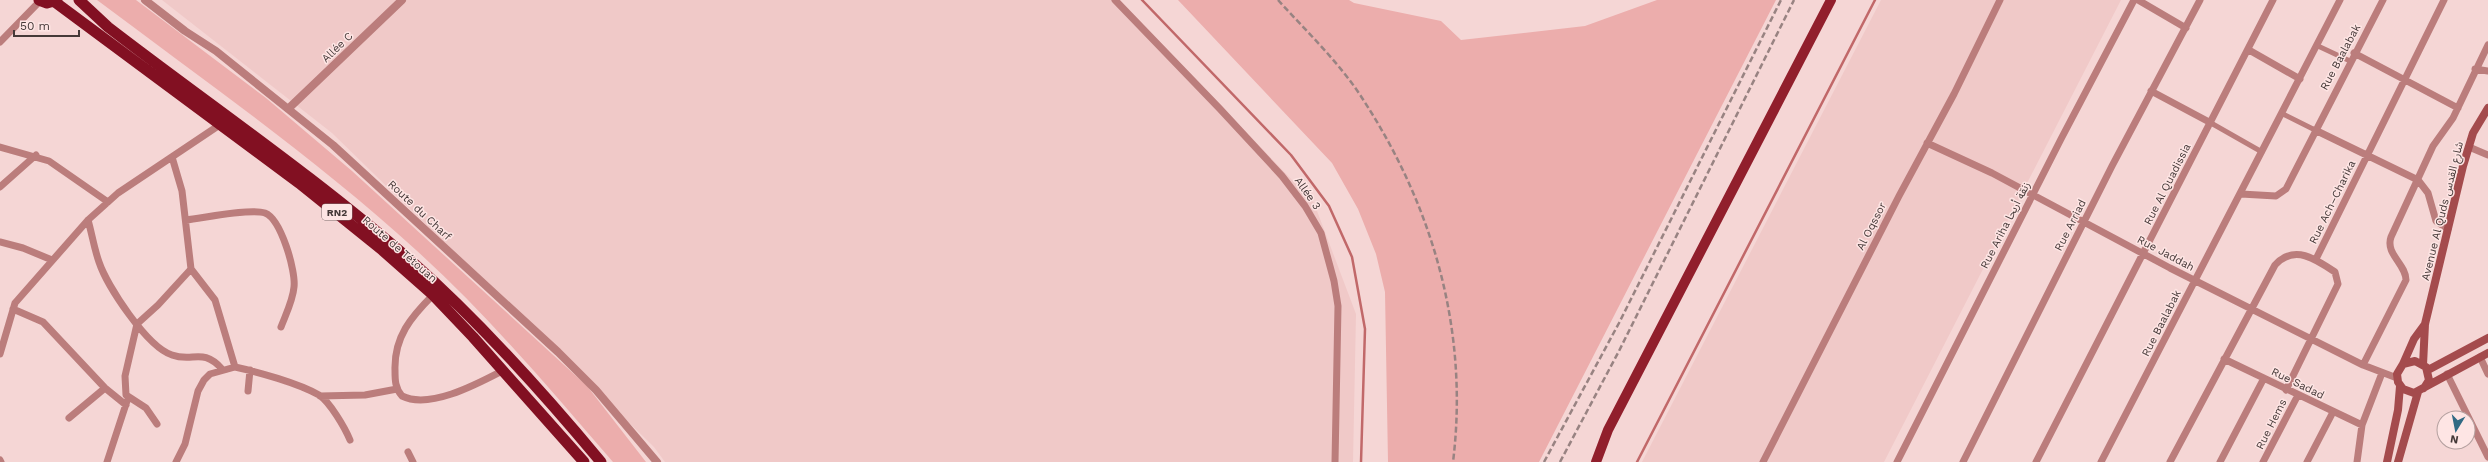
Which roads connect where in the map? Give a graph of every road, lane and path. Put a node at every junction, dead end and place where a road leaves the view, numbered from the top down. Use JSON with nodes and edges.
{"nodes":[{"id":1,"x":40,"y":0,"type":"edge"},
{"id":2,"x":79,"y":0,"type":"edge"},
{"id":3,"x":145,"y":0,"type":"edge"},
{"id":4,"x":402,"y":0,"type":"edge"},
{"id":5,"x":1115,"y":0,"type":"edge"},
{"id":6,"x":1831,"y":0,"type":"edge"},
{"id":7,"x":2000,"y":0,"type":"edge"},
{"id":8,"x":2134,"y":0,"type":"edge"},
{"id":9,"x":2138,"y":0,"type":"edge"},
{"id":10,"x":2200,"y":0,"type":"edge"},
{"id":11,"x":2273,"y":0,"type":"edge"},
{"id":12,"x":2340,"y":0,"type":"edge"},
{"id":13,"x":2383,"y":0,"type":"edge"},
{"id":14,"x":2444,"y":0,"type":"edge"},
{"id":15,"x":56,"y":1,"type":"edge"},
{"id":16,"x":2186,"y":28,"type":"junction"},
{"id":17,"x":0,"y":42,"type":"edge"},
{"id":18,"x":2488,"y":45,"type":"edge"},
{"id":19,"x":2318,"y":46,"type":"junction"},
{"id":20,"x":2249,"y":50,"type":"junction"},
{"id":21,"x":2354,"y":53,"type":"junction"},
{"id":22,"x":2350,"y":61,"type":"junction"},
{"id":23,"x":2475,"y":69,"type":"junction"},
{"id":24,"x":2488,"y":71,"type":"edge"},
{"id":25,"x":2300,"y":79,"type":"junction"},
{"id":26,"x":2404,"y":80,"type":"junction"},
{"id":27,"x":2151,"y":91,"type":"junction"},
{"id":28,"x":2458,"y":108,"type":"junction"},
{"id":29,"x":2488,"y":108,"type":"edge"},
{"id":30,"x":288,"y":109,"type":"junction"},
{"id":31,"x":2283,"y":114,"type":"junction"},
{"id":32,"x":2210,"y":123,"type":"junction"},
{"id":33,"x":221,"y":124,"type":"junction"},
{"id":34,"x":2315,"y":130,"type":"junction"},
{"id":35,"x":1927,"y":143,"type":"junction"},
{"id":36,"x":0,"y":147,"type":"edge"},
{"id":37,"x":2469,"y":147,"type":"junction"},
{"id":38,"x":2262,"y":152,"type":"junction"},
{"id":39,"x":36,"y":155,"type":"junction"},
{"id":40,"x":2488,"y":155,"type":"edge"},
{"id":41,"x":2366,"y":156,"type":"junction"},
{"id":42,"x":172,"y":157,"type":"junction"},
{"id":43,"x":2418,"y":180,"type":"junction"},
{"id":44,"x":0,"y":187,"type":"edge"},
{"id":45,"x":2241,"y":194,"type":"junction"},
{"id":46,"x":2033,"y":195,"type":"junction"},
{"id":47,"x":108,"y":202,"type":"junction"},
{"id":48,"x":88,"y":220,"type":"junction"},
{"id":49,"x":186,"y":220,"type":"junction"},
{"id":50,"x":2084,"y":221,"type":"junction"},
{"id":51,"x":2448,"y":229,"type":"junction"},
{"id":52,"x":0,"y":242,"type":"edge"},
{"id":53,"x":2144,"y":254,"type":"junction"},
{"id":54,"x":2316,"y":259,"type":"junction"},
{"id":55,"x":52,"y":260,"type":"junction"},
{"id":56,"x":192,"y":269,"type":"junction"},
{"id":57,"x":2195,"y":281,"type":"junction"},
{"id":58,"x":432,"y":295,"type":"junction"},
{"id":59,"x":2251,"y":308,"type":"junction"},
{"id":60,"x":13,"y":309,"type":"junction"},
{"id":61,"x":137,"y":324,"type":"junction"},
{"id":62,"x":2425,"y":324,"type":"junction"},
{"id":63,"x":281,"y":327,"type":"dead end"},
{"id":64,"x":2488,"y":338,"type":"edge"},
{"id":65,"x":2313,"y":339,"type":"junction"},
{"id":66,"x":2488,"y":353,"type":"edge"},
{"id":67,"x":0,"y":354,"type":"edge"},
{"id":68,"x":2480,"y":356,"type":"junction"},
{"id":69,"x":2224,"y":359,"type":"junction"},
{"id":70,"x":2403,"y":364,"type":"junction"},
{"id":71,"x":2363,"y":365,"type":"junction"},
{"id":72,"x":235,"y":367,"type":"junction"},
{"id":73,"x":2425,"y":368,"type":"junction"},
{"id":74,"x":222,"y":369,"type":"junction"},
{"id":75,"x":250,"y":370,"type":"junction"},
{"id":76,"x":504,"y":370,"type":"junction"},
{"id":77,"x":2382,"y":373,"type":"junction"},
{"id":78,"x":2447,"y":374,"type":"junction"},
{"id":79,"x":2488,"y":374,"type":"edge"},
{"id":80,"x":2264,"y":378,"type":"junction"},
{"id":81,"x":2397,"y":378,"type":"junction"},
{"id":82,"x":2400,"y":386,"type":"junction"},
{"id":83,"x":105,"y":388,"type":"junction"},
{"id":84,"x":397,"y":389,"type":"junction"},
{"id":85,"x":2286,"y":390,"type":"junction"},
{"id":86,"x":2421,"y":390,"type":"junction"},
{"id":87,"x":248,"y":391,"type":"dead end"},
{"id":88,"x":2298,"y":395,"type":"junction"},
{"id":89,"x":320,"y":396,"type":"junction"},
{"id":90,"x":127,"y":402,"type":"junction"},
{"id":91,"x":2333,"y":412,"type":"junction"},
{"id":92,"x":69,"y":418,"type":"dead end"},
{"id":93,"x":157,"y":424,"type":"dead end"},
{"id":94,"x":2362,"y":425,"type":"junction"},
{"id":95,"x":350,"y":440,"type":"dead end"},
{"id":96,"x":408,"y":452,"type":"dead end"},
{"id":97,"x":2488,"y":457,"type":"edge"},
{"id":98,"x":107,"y":462,"type":"edge"},
{"id":99,"x":176,"y":462,"type":"edge"},
{"id":100,"x":413,"y":462,"type":"edge"},
{"id":101,"x":584,"y":462,"type":"edge"},
{"id":102,"x":601,"y":462,"type":"edge"},
{"id":103,"x":657,"y":462,"type":"edge"},
{"id":104,"x":1335,"y":462,"type":"edge"},
{"id":105,"x":1596,"y":462,"type":"edge"},
{"id":106,"x":1763,"y":462,"type":"edge"},
{"id":107,"x":1898,"y":462,"type":"edge"},
{"id":108,"x":1963,"y":462,"type":"edge"},
{"id":109,"x":2036,"y":462,"type":"edge"},
{"id":110,"x":2101,"y":462,"type":"edge"},
{"id":111,"x":2170,"y":462,"type":"edge"},
{"id":112,"x":2220,"y":462,"type":"edge"},
{"id":113,"x":2263,"y":462,"type":"edge"},
{"id":114,"x":2307,"y":462,"type":"edge"},
{"id":115,"x":2357,"y":462,"type":"edge"},
{"id":116,"x":2387,"y":462,"type":"edge"},
{"id":117,"x":2398,"y":462,"type":"edge"}],
"edges":[{"from":1,"to":15,"type":"highway","number":"RN2"},
{"from":1,"to":17,"type":"street"},
{"from":2,"to":102,"type":"highway","name":"Route de Tétouan","number":"RN2"},
{"from":3,"to":30,"type":"street","name":"Route du Charf"},
{"from":4,"to":30,"type":"street","name":"Allée C"},
{"from":5,"to":104,"type":"street","name":"Allée 3"},
{"from":6,"to":105,"type":"main road"},
{"from":7,"to":35,"type":"street","name":"Al Oqssor"},
{"from":8,"to":46,"type":"street","name":"Rue Ariha زنقة أريحا"},
{"from":9,"to":16,"type":"street"},
{"from":10,"to":16,"type":"street","name":"Rue Arriad"},
{"from":11,"to":20,"type":"street","name":"Rue Al Quadissia"},
{"from":12,"to":19,"type":"street","name":"Rue Baalabak"},
{"from":13,"to":21,"type":"street","name":"Rue Baalabak"},
{"from":14,"to":26,"type":"street","name":"Rue Ach–Charika"},
{"from":15,"to":33,"type":"highway","name":"Route de Tétouan","number":"RN2"},
{"from":16,"to":27,"type":"street","name":"Rue Arriad"},
{"from":18,"to":23,"type":"street","name":"Avenue Al Quds شارع القدس"},
{"from":19,"to":22,"type":"street"},
{"from":19,"to":25,"type":"street","name":"Rue Baalabak"},
{"from":20,"to":25,"type":"street"},
{"from":20,"to":32,"type":"street","name":"Rue Al Quadissia"},
{"from":21,"to":22,"type":"street","name":"Rue Baalabak"},
{"from":21,"to":26,"type":"street"},
{"from":22,"to":34,"type":"street","name":"Rue Baalabak"},
{"from":23,"to":24,"type":"street"},
{"from":23,"to":28,"type":"street","name":"Avenue Al Quds شارع القدس"},
{"from":25,"to":31,"type":"street","name":"Rue Baalabak"},
{"from":26,"to":28,"type":"street"},
{"from":26,"to":41,"type":"street","name":"Rue Ach–Charika"},
{"from":27,"to":32,"type":"street"},
{"from":27,"to":50,"type":"street","name":"Rue Arriad"},
{"from":28,"to":43,"type":"street","name":"Avenue Al Quds شارع القدس"},
{"from":29,"to":37,"type":"main road","name":"Avenue Al Quds شارع القدس"},
{"from":30,"to":103,"type":"street","name":"Route du Charf"},
{"from":31,"to":34,"type":"street"},
{"from":31,"to":38,"type":"street","name":"Rue Baalabak"},
{"from":32,"to":38,"type":"street"},
{"from":32,"to":53,"type":"street","name":"Rue Al Quadissia"},
{"from":33,"to":42,"type":"street"},
{"from":33,"to":58,"type":"highway","name":"Route de Tétouan","number":"RN2"},
{"from":34,"to":41,"type":"street"},
{"from":34,"to":45,"type":"street","name":"Rue Baalabak"},
{"from":35,"to":46,"type":"street","name":"Rue Jaddah"},
{"from":35,"to":106,"type":"street","name":"Al Oqssor"},
{"from":36,"to":39,"type":"street"},
{"from":37,"to":40,"type":"street"},
{"from":37,"to":51,"type":"main road","name":"Avenue Al Quds شارع القدس"},
{"from":38,"to":45,"type":"street","name":"Rue Baalabak"},
{"from":39,"to":44,"type":"street"},
{"from":39,"to":47,"type":"street"},
{"from":41,"to":43,"type":"street"},
{"from":41,"to":54,"type":"street","name":"Rue Ach–Charika"},
{"from":42,"to":47,"type":"street"},
{"from":42,"to":49,"type":"street"},
{"from":43,"to":51,"type":"street"},
{"from":43,"to":71,"type":"street","name":"Avenue Al Quds شارع القدس"},
{"from":45,"to":57,"type":"street","name":"Rue Baalabak"},
{"from":46,"to":50,"type":"street","name":"Rue Jaddah"},
{"from":46,"to":107,"type":"street","name":"Rue Ariha زنقة أريحا"},
{"from":47,"to":48,"type":"street"},
{"from":48,"to":55,"type":"street"},
{"from":48,"to":61,"type":"street"},
{"from":49,"to":56,"type":"street"},
{"from":49,"to":63,"type":"street"},
{"from":50,"to":53,"type":"street","name":"Rue Jaddah"},
{"from":50,"to":108,"type":"street","name":"Rue Arriad"},
{"from":51,"to":62,"type":"main road","name":"Avenue Al Quds شارع القدس"},
{"from":52,"to":55,"type":"street"},
{"from":53,"to":57,"type":"street","name":"Rue Jaddah"},
{"from":53,"to":109,"type":"street","name":"Rue Al Quadissia"},
{"from":54,"to":59,"type":"street","name":"Rue Ach–Charika"},
{"from":54,"to":65,"type":"street"},
{"from":55,"to":60,"type":"street"},
{"from":56,"to":61,"type":"street"},
{"from":56,"to":72,"type":"street"},
{"from":57,"to":59,"type":"street","name":"Rue Jaddah"},
{"from":57,"to":110,"type":"street","name":"Rue Baalabak"},
{"from":58,"to":76,"type":"highway","name":"Route de Tétouan","number":"RN2"},
{"from":58,"to":84,"type":"street"},
{"from":59,"to":65,"type":"street","name":"Rue Jaddah"},
{"from":59,"to":69,"type":"street","name":"Rue Ach–Charika"},
{"from":60,"to":67,"type":"street"},
{"from":60,"to":83,"type":"street"},
{"from":61,"to":74,"type":"street"},
{"from":61,"to":90,"type":"street"},
{"from":62,"to":70,"type":"main road","name":"Avenue Al Quds شارع القدس"},
{"from":62,"to":73,"type":"main road","name":"Avenue Al Quds شارع القدس"},
{"from":64,"to":73,"type":"main road"},
{"from":65,"to":71,"type":"street","name":"Rue Jaddah"},
{"from":65,"to":85,"type":"street"},
{"from":66,"to":68,"type":"main road"},
{"from":68,"to":78,"type":"main road"},
{"from":68,"to":79,"type":"street"},
{"from":69,"to":80,"type":"street","name":"Rue Sadad"},
{"from":69,"to":111,"type":"street","name":"Rue Ach–Charika"},
{"from":70,"to":73,"type":"main road"},
{"from":70,"to":81,"type":"main road"},
{"from":71,"to":77,"type":"street","name":"Rue Jaddah"},
{"from":72,"to":74,"type":"street"},
{"from":72,"to":75,"type":"street"},
{"from":73,"to":86,"type":"main road"},
{"from":74,"to":99,"type":"street"},
{"from":75,"to":87,"type":"street"},
{"from":75,"to":89,"type":"street"},
{"from":76,"to":84,"type":"street"},
{"from":76,"to":101,"type":"highway","name":"Route de Tétouan","number":"RN2"},
{"from":77,"to":81,"type":"street","name":"Rue Jaddah"},
{"from":77,"to":94,"type":"street"},
{"from":78,"to":86,"type":"main road"},
{"from":78,"to":97,"type":"street"},
{"from":80,"to":85,"type":"street","name":"Rue Sadad"},
{"from":80,"to":112,"type":"street"},
{"from":81,"to":82,"type":"main road"},
{"from":82,"to":86,"type":"main road"},
{"from":82,"to":116,"type":"main road"},
{"from":83,"to":90,"type":"street"},
{"from":83,"to":92,"type":"street"},
{"from":84,"to":89,"type":"street"},
{"from":85,"to":88,"type":"street","name":"Rue Sadad"},
{"from":86,"to":117,"type":"main road"},
{"from":88,"to":91,"type":"street","name":"Rue Sadad"},
{"from":88,"to":113,"type":"street","name":"Rue Hems"},
{"from":89,"to":95,"type":"street"},
{"from":90,"to":93,"type":"street"},
{"from":90,"to":98,"type":"street"},
{"from":91,"to":94,"type":"street","name":"Rue Sadad"},
{"from":91,"to":114,"type":"street"},
{"from":94,"to":115,"type":"street"},
{"from":96,"to":100,"type":"street"}]}
